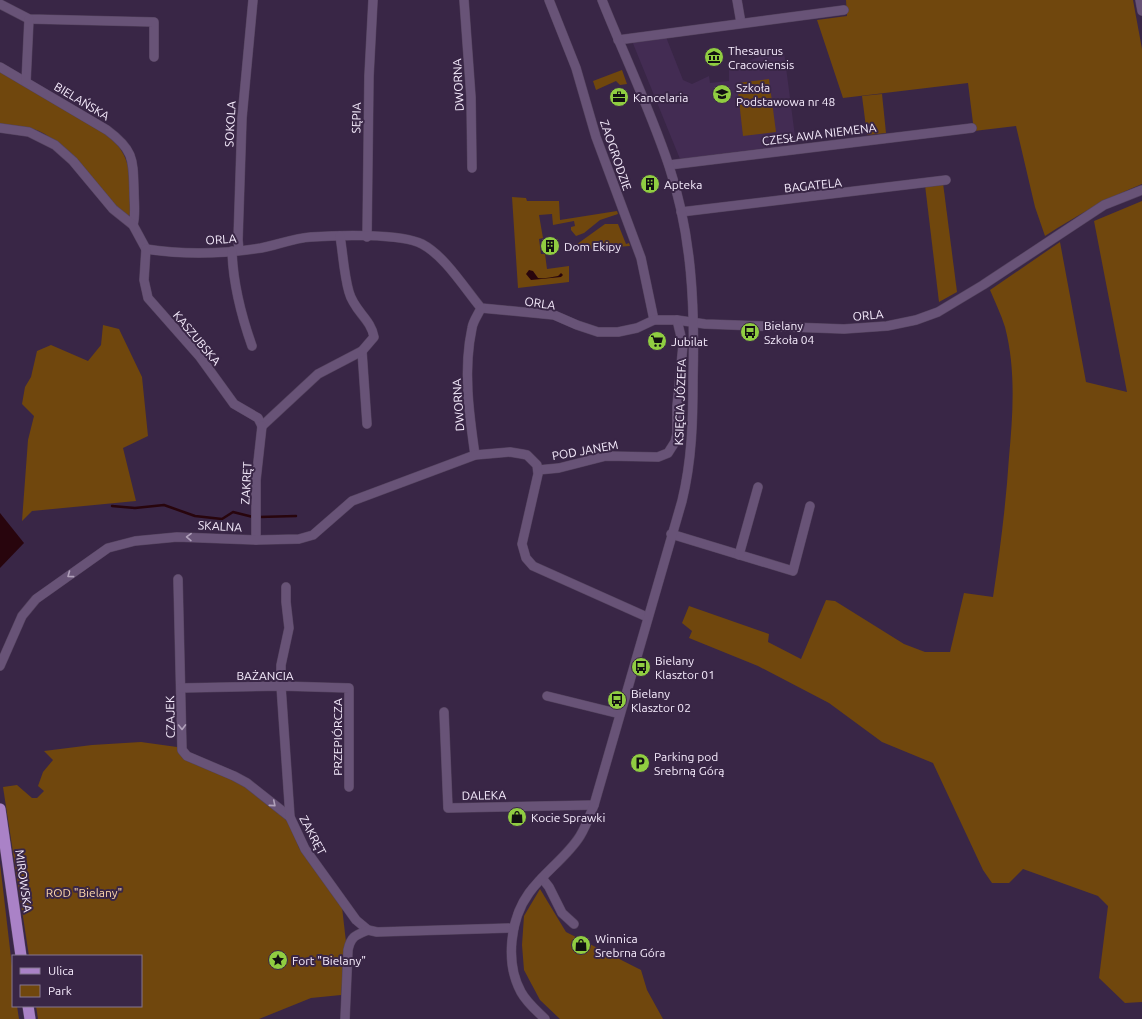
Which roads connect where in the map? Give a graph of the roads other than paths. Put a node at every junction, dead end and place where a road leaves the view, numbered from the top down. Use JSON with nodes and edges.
{"nodes":[{"id":1,"x":253,"y":0,"type":"edge"},
{"id":2,"x":373,"y":0,"type":"edge"},
{"id":3,"x":464,"y":0,"type":"edge"},
{"id":4,"x":549,"y":0,"type":"edge"},
{"id":5,"x":602,"y":0,"type":"edge"},
{"id":6,"x":737,"y":0,"type":"edge"},
{"id":7,"x":1140,"y":0,"type":"edge"},
{"id":8,"x":0,"y":4,"type":"edge"},
{"id":9,"x":844,"y":10,"type":"dead end"},
{"id":10,"x":1142,"y":11,"type":"edge"},
{"id":11,"x":29,"y":19,"type":"junction"},
{"id":12,"x":740,"y":23,"type":"junction"},
{"id":13,"x":618,"y":40,"type":"junction"},
{"id":14,"x":154,"y":57,"type":"dead end"},
{"id":15,"x":0,"y":67,"type":"edge"},
{"id":16,"x":26,"y":82,"type":"junction"},
{"id":17,"x":0,"y":128,"type":"edge"},
{"id":18,"x":972,"y":128,"type":"dead end"},
{"id":19,"x":669,"y":165,"type":"junction"},
{"id":20,"x":472,"y":168,"type":"dead end"},
{"id":21,"x":946,"y":180,"type":"dead end"},
{"id":22,"x":1142,"y":190,"type":"edge"},
{"id":23,"x":682,"y":212,"type":"junction"},
{"id":24,"x":133,"y":225,"type":"junction"},
{"id":25,"x":340,"y":236,"type":"junction"},
{"id":26,"x":367,"y":237,"type":"junction"},
{"id":27,"x":146,"y":249,"type":"junction"},
{"id":28,"x":236,"y":250,"type":"junction"},
{"id":29,"x":481,"y":308,"type":"junction"},
{"id":30,"x":654,"y":320,"type":"junction"},
{"id":31,"x":677,"y":320,"type":"junction"},
{"id":32,"x":694,"y":322,"type":"junction"},
{"id":33,"x":252,"y":346,"type":"dead end"},
{"id":34,"x":362,"y":351,"type":"junction"},
{"id":35,"x":367,"y":424,"type":"dead end"},
{"id":36,"x":262,"y":426,"type":"junction"},
{"id":37,"x":475,"y":455,"type":"junction"},
{"id":38,"x":538,"y":470,"type":"junction"},
{"id":39,"x":758,"y":487,"type":"dead end"},
{"id":40,"x":810,"y":506,"type":"dead end"},
{"id":41,"x":671,"y":534,"type":"junction"},
{"id":42,"x":256,"y":540,"type":"junction"},
{"id":43,"x":739,"y":555,"type":"junction"},
{"id":44,"x":178,"y":579,"type":"dead end"},
{"id":45,"x":286,"y":587,"type":"dead end"},
{"id":46,"x":648,"y":617,"type":"junction"},
{"id":47,"x":0,"y":666,"type":"edge"},
{"id":48,"x":281,"y":686,"type":"junction"},
{"id":49,"x":181,"y":688,"type":"junction"},
{"id":50,"x":349,"y":688,"type":"joint"},
{"id":51,"x":547,"y":696,"type":"dead end"},
{"id":52,"x":444,"y":712,"type":"dead end"},
{"id":53,"x":620,"y":714,"type":"junction"},
{"id":54,"x":349,"y":787,"type":"dead end"},
{"id":55,"x":594,"y":805,"type":"junction"},
{"id":56,"x":0,"y":809,"type":"edge"},
{"id":57,"x":290,"y":817,"type":"junction"},
{"id":58,"x":542,"y":878,"type":"junction"},
{"id":59,"x":574,"y":924,"type":"dead end"},
{"id":60,"x":514,"y":928,"type":"junction"},
{"id":61,"x":368,"y":930,"type":"junction"},
{"id":62,"x":21,"y":955,"type":"edge"},
{"id":63,"x":28,"y":1007,"type":"edge"},
{"id":64,"x":30,"y":1019,"type":"edge"},
{"id":65,"x":344,"y":1019,"type":"edge"},
{"id":66,"x":546,"y":1019,"type":"edge"}],
"edges":[{"from":1,"to":28,"type":"street","name":"SOKOLA"},
{"from":2,"to":26,"type":"street","name":"SĘPIA"},
{"from":3,"to":20,"type":"street","name":"DWORNA"},
{"from":4,"to":30,"type":"street","name":"ZAOGRODZIE"},
{"from":5,"to":13,"type":"street","name":"KSIĘCIA JÓZEFA"},
{"from":6,"to":12,"type":"street"},
{"from":7,"to":10,"type":"street"},
{"from":8,"to":11,"type":"street"},
{"from":9,"to":12,"type":"street"},
{"from":11,"to":14,"type":"street"},
{"from":11,"to":16,"type":"street"},
{"from":12,"to":13,"type":"street"},
{"from":13,"to":19,"type":"street","name":"KSIĘCIA JÓZEFA"},
{"from":15,"to":16,"type":"street","name":"BIELAŃSKA"},
{"from":16,"to":24,"type":"street","name":"BIELAŃSKA"},
{"from":17,"to":24,"type":"street"},
{"from":18,"to":19,"type":"street","name":"CZESŁAWA NIEMENA"},
{"from":19,"to":23,"type":"street","name":"KSIĘCIA JÓZEFA"},
{"from":21,"to":23,"type":"street","name":"BAGATELA"},
{"from":22,"to":32,"type":"street","name":"ORLA"},
{"from":23,"to":32,"type":"street","name":"KSIĘCIA JÓZEFA"},
{"from":24,"to":27,"type":"street"},
{"from":25,"to":26,"type":"street","name":"ORLA"},
{"from":25,"to":28,"type":"street","name":"ORLA"},
{"from":25,"to":34,"type":"street"},
{"from":26,"to":29,"type":"street","name":"ORLA"},
{"from":27,"to":28,"type":"street","name":"ORLA"},
{"from":27,"to":36,"type":"street","name":"KASZUBSKA"},
{"from":28,"to":33,"type":"street"},
{"from":29,"to":30,"type":"street","name":"ORLA"},
{"from":29,"to":37,"type":"street","name":"DWORNA"},
{"from":30,"to":31,"type":"street","name":"ORLA"},
{"from":31,"to":32,"type":"street","name":"ORLA"},
{"from":31,"to":38,"type":"street","name":"POD JANEM"},
{"from":32,"to":41,"type":"street","name":"KSIĘCIA JÓZEFA"},
{"from":34,"to":35,"type":"street"},
{"from":34,"to":36,"type":"street"},
{"from":36,"to":42,"type":"street","name":"ZAKRĘT"},
{"from":37,"to":38,"type":"street","name":"POD JANEM"},
{"from":37,"to":42,"type":"street","name":"SKALNA"},
{"from":38,"to":46,"type":"street","name":"POD JANEM"},
{"from":39,"to":43,"type":"street"},
{"from":40,"to":43,"type":"street"},
{"from":41,"to":43,"type":"street"},
{"from":41,"to":46,"type":"street","name":"KSIĘCIA JÓZEFA"},
{"from":42,"to":47,"type":"street","name":"SKALNA","one_way":true},
{"from":44,"to":49,"type":"street","name":"CZAJEK"},
{"from":45,"to":48,"type":"street","name":"ZAKRĘT"},
{"from":46,"to":53,"type":"street","name":"KSIĘCIA JÓZEFA"},
{"from":48,"to":49,"type":"street","name":"BAŻANCIA"},
{"from":48,"to":50,"type":"street","name":"BAŻANCIA"},
{"from":48,"to":57,"type":"street","name":"ZAKRĘT"},
{"from":49,"to":57,"type":"street","name":"CZAJEK","one_way":true},
{"from":50,"to":54,"type":"street","name":"PRZEPIÓRCZA"},
{"from":51,"to":53,"type":"street"},
{"from":52,"to":55,"type":"street","name":"DALEKA"},
{"from":53,"to":55,"type":"street","name":"KSIĘCIA JÓZEFA"},
{"from":55,"to":58,"type":"street","name":"KSIĘCIA JÓZEFA"},
{"from":56,"to":62,"type":"main road","name":"MIROWSKA"},
{"from":57,"to":61,"type":"street","name":"ZAKRĘT"},
{"from":58,"to":59,"type":"street"},
{"from":58,"to":60,"type":"street","name":"KSIĘCIA JÓZEFA"},
{"from":60,"to":61,"type":"street"},
{"from":60,"to":66,"type":"street","name":"KSIĘCIA JÓZEFA"},
{"from":61,"to":65,"type":"street"},
{"from":63,"to":64,"type":"main road"}]}
